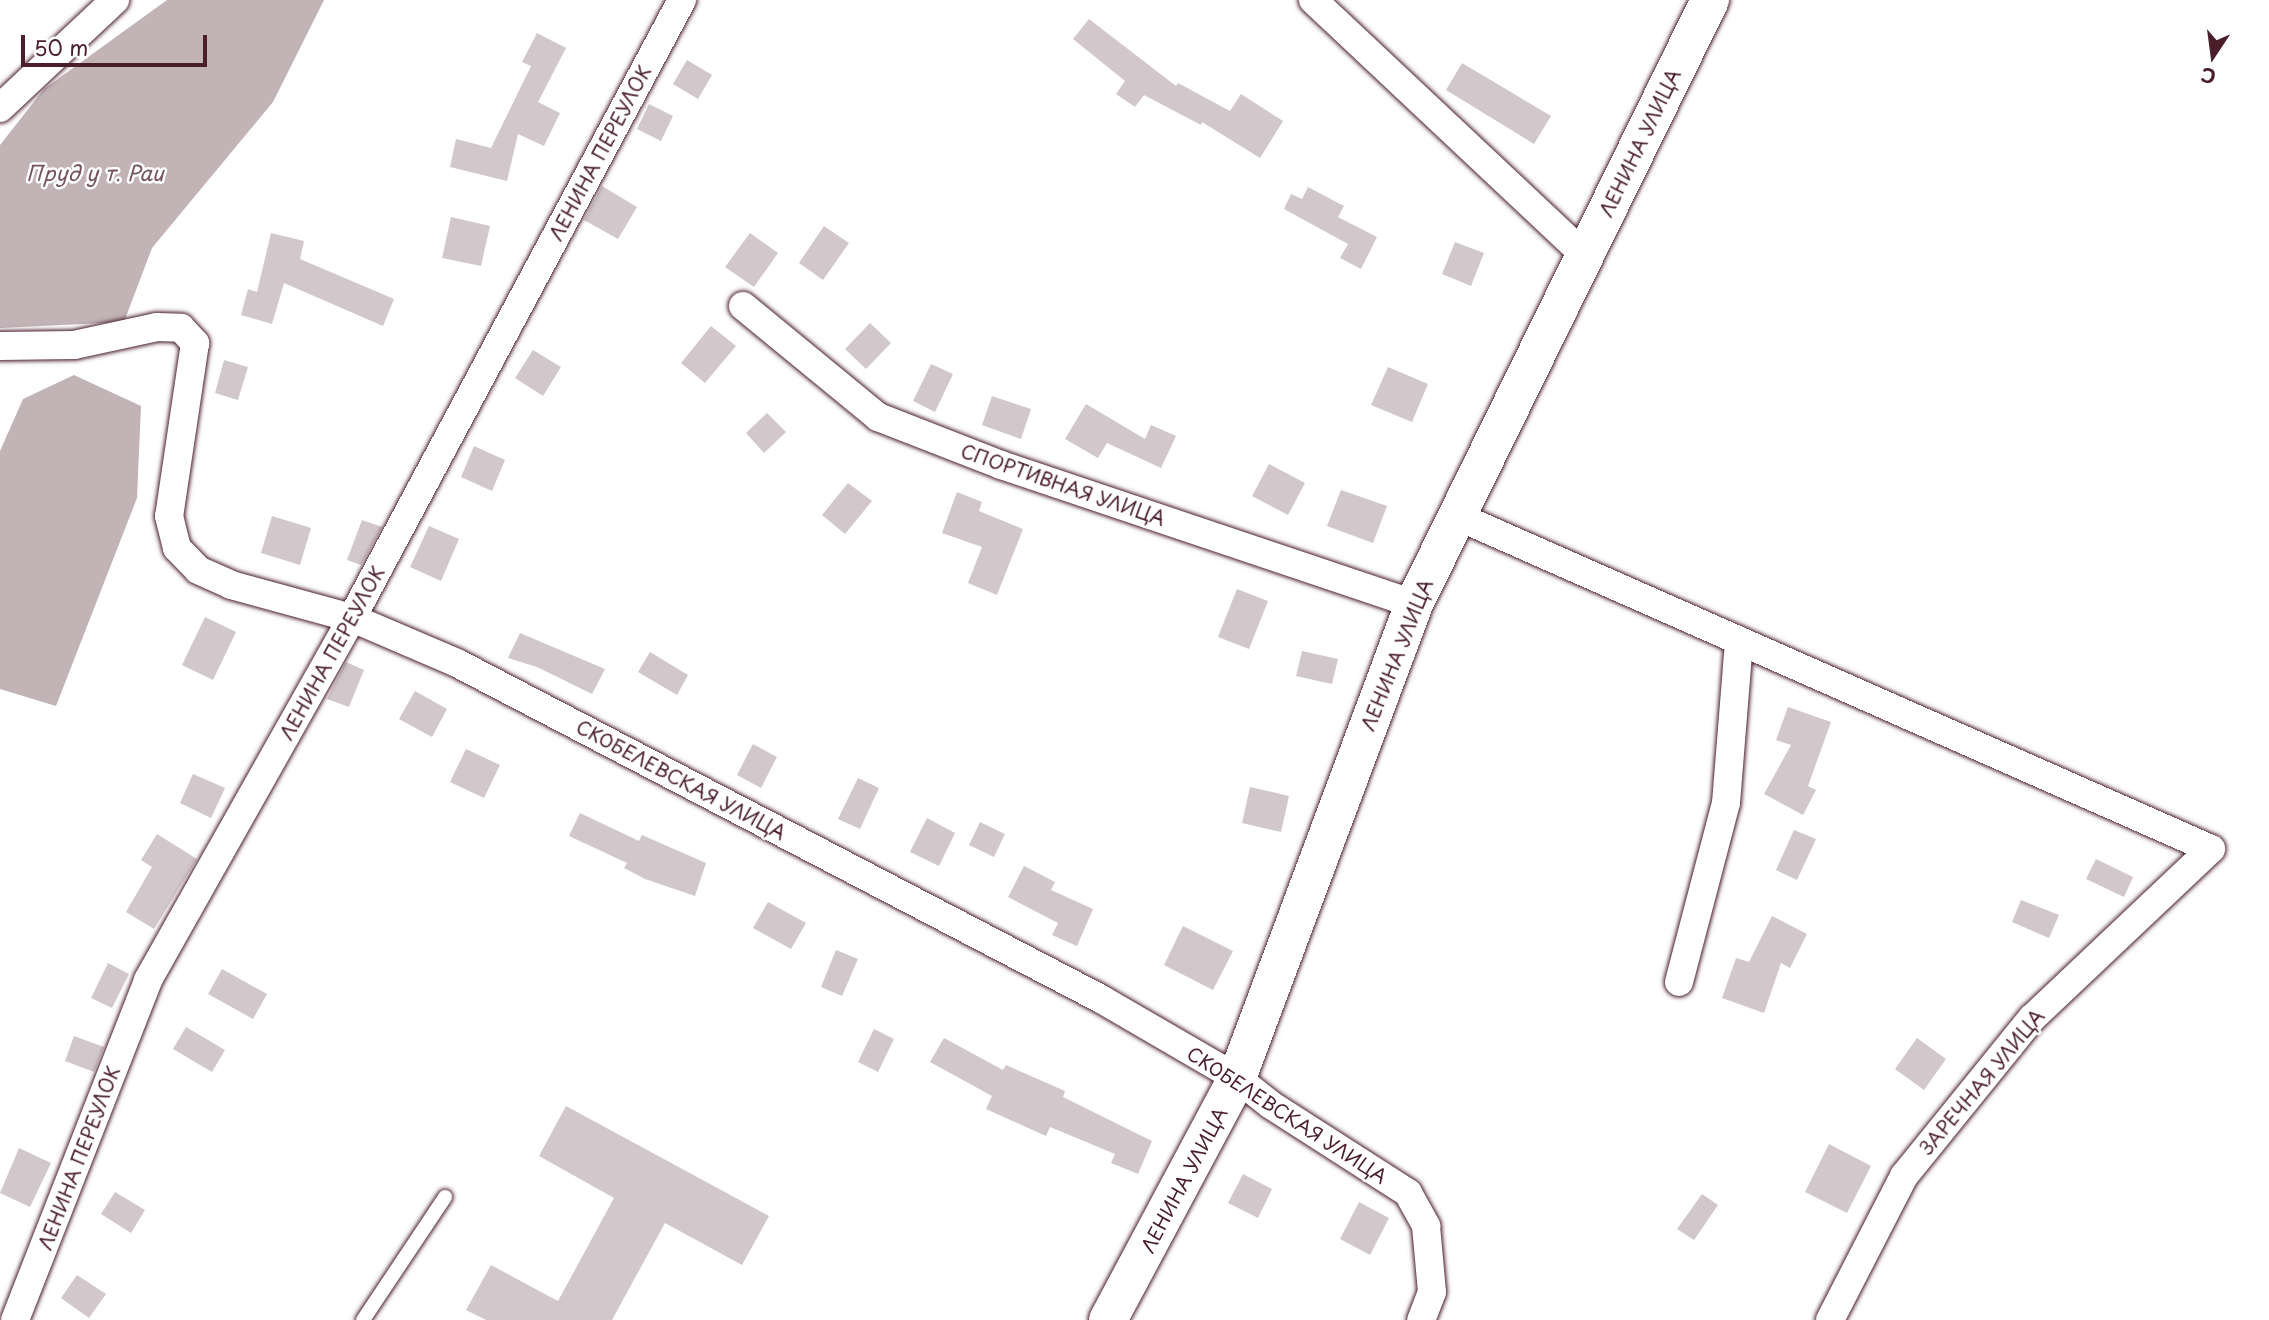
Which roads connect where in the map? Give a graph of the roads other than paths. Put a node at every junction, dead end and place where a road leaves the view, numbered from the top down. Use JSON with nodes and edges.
{"nodes":[{"id":1,"x":115,"y":0,"type":"edge"},
{"id":2,"x":682,"y":0,"type":"edge"},
{"id":3,"x":1313,"y":0,"type":"edge"},
{"id":4,"x":1710,"y":0,"type":"edge"},
{"id":5,"x":0,"y":108,"type":"edge"},
{"id":6,"x":1585,"y":256,"type":"junction"},
{"id":7,"x":743,"y":306,"type":"dead end"},
{"id":8,"x":0,"y":346,"type":"edge"},
{"id":9,"x":1457,"y":516,"type":"junction"},
{"id":10,"x":1414,"y":604,"type":"junction"},
{"id":11,"x":352,"y":618,"type":"junction"},
{"id":12,"x":1738,"y":641,"type":"junction"},
{"id":13,"x":1679,"y":982,"type":"dead end"},
{"id":14,"x":1237,"y":1078,"type":"junction"},
{"id":15,"x":445,"y":1197,"type":"dead end"},
{"id":16,"x":15,"y":1320,"type":"edge"},
{"id":17,"x":363,"y":1320,"type":"edge"},
{"id":18,"x":1108,"y":1320,"type":"edge"},
{"id":19,"x":1421,"y":1320,"type":"edge"},
{"id":20,"x":1830,"y":1320,"type":"edge"}],
"edges":[{"from":1,"to":5,"type":"street"},
{"from":2,"to":11,"type":"street","name":"ЛЕНИНА ПЕРЕУЛОК"},
{"from":3,"to":6,"type":"street"},
{"from":4,"to":6,"type":"street","name":"ЛЕНИНА УЛИЦА"},
{"from":6,"to":9,"type":"street","name":"ЛЕНИНА УЛИЦА"},
{"from":7,"to":10,"type":"street","name":"СПОРТИВНАЯ УЛИЦА"},
{"from":8,"to":11,"type":"street","name":"СКОБЕЛЕВСКАЯ УЛИЦА"},
{"from":9,"to":10,"type":"street","name":"ЛЕНИНА УЛИЦА"},
{"from":9,"to":12,"type":"street"},
{"from":10,"to":14,"type":"street","name":"ЛЕНИНА УЛИЦА"},
{"from":11,"to":14,"type":"street","name":"СКОБЕЛЕВСКАЯ УЛИЦА"},
{"from":11,"to":16,"type":"street","name":"ЛЕНИНА ПЕРЕУЛОК"},
{"from":12,"to":13,"type":"street"},
{"from":12,"to":20,"type":"street","name":"ЗАРЕЧНАЯ УЛИЦА"},
{"from":14,"to":18,"type":"street","name":"ЛЕНИНА УЛИЦА"},
{"from":14,"to":19,"type":"street","name":"СКОБЕЛЕВСКАЯ УЛИЦА"},
{"from":15,"to":17,"type":"lane"}]}
